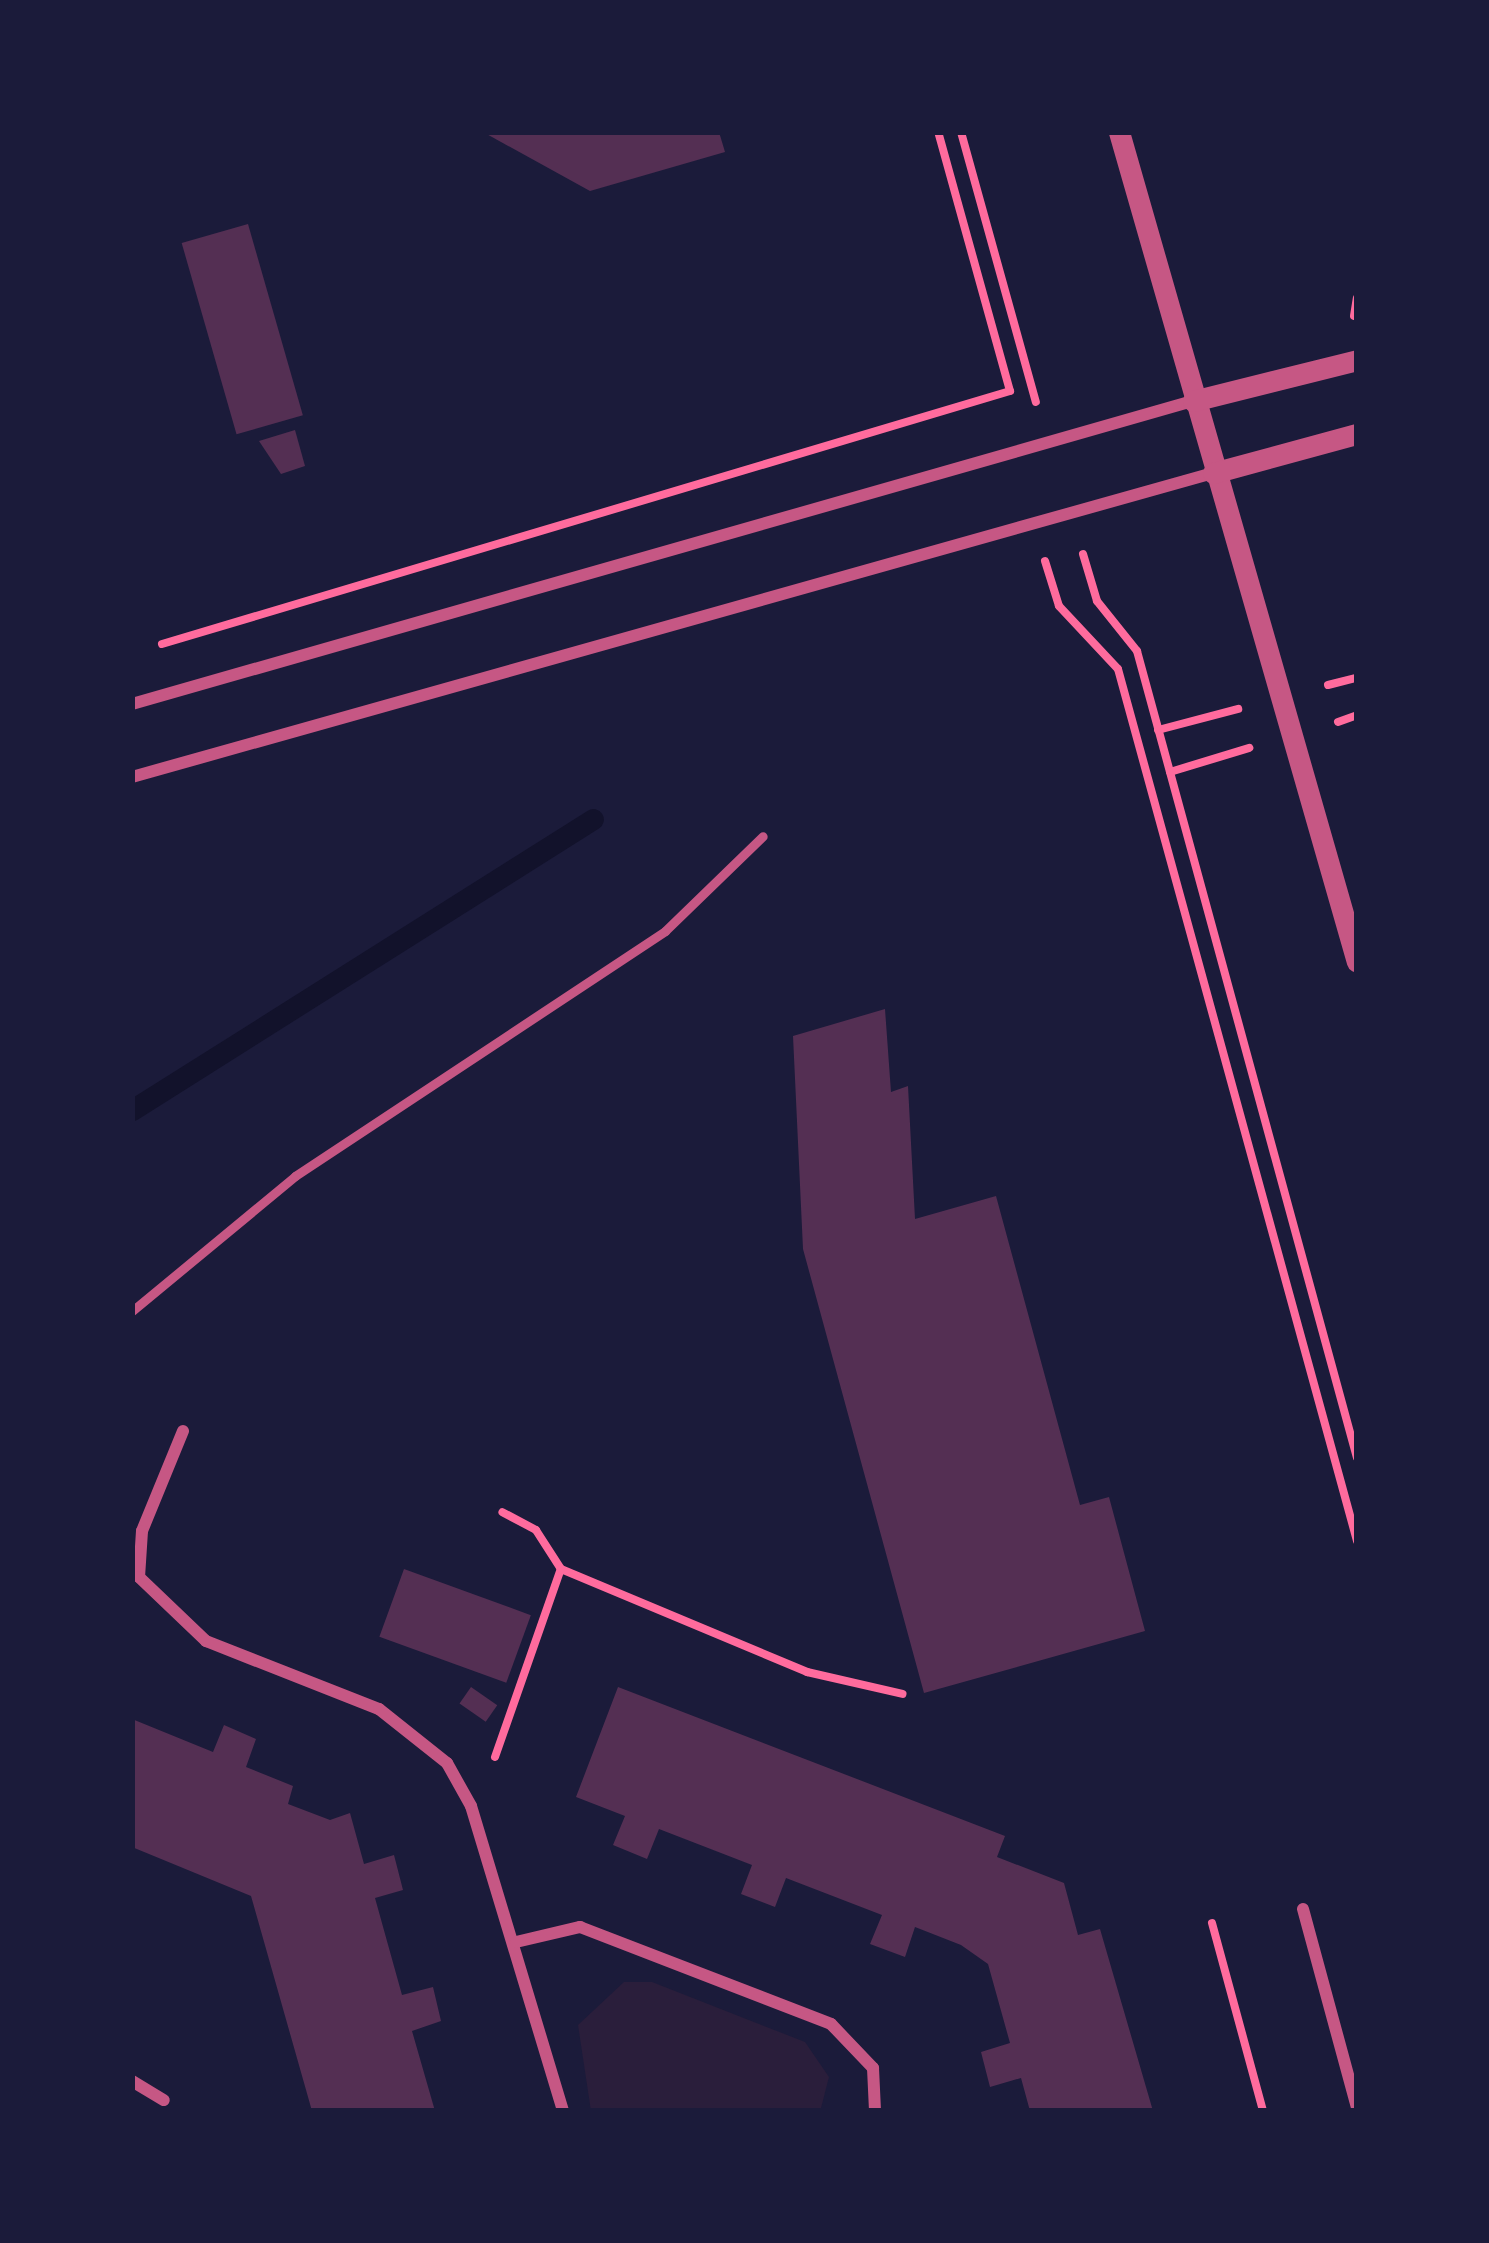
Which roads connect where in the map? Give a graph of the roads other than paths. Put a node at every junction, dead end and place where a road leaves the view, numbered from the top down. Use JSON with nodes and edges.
{"nodes":[{"id":1,"x":1119,"y":132,"type":"edge"},
{"id":2,"x":1357,"y":360,"type":"edge"},
{"id":3,"x":1193,"y":401,"type":"junction"},
{"id":4,"x":1357,"y":434,"type":"edge"},
{"id":5,"x":1213,"y":473,"type":"junction"},
{"id":6,"x":132,"y":704,"type":"edge"},
{"id":7,"x":132,"y":777,"type":"edge"},
{"id":8,"x":763,"y":836,"type":"dead end"},
{"id":9,"x":1357,"y":962,"type":"edge"},
{"id":10,"x":132,"y":1311,"type":"edge"},
{"id":11,"x":183,"y":1431,"type":"dead end"},
{"id":12,"x":1303,"y":1910,"type":"dead end"},
{"id":13,"x":516,"y":1942,"type":"junction"},
{"id":14,"x":132,"y":2081,"type":"edge"},
{"id":15,"x":164,"y":2100,"type":"dead end"},
{"id":16,"x":1357,"y":2108,"type":"edge"},
{"id":17,"x":563,"y":2111,"type":"edge"},
{"id":18,"x":875,"y":2111,"type":"edge"}],
"edges":[{"from":1,"to":3,"type":"street"},
{"from":2,"to":3,"type":"street"},
{"from":3,"to":5,"type":"street"},
{"from":3,"to":6,"type":"street"},
{"from":4,"to":5,"type":"street"},
{"from":5,"to":7,"type":"street"},
{"from":5,"to":9,"type":"street"},
{"from":8,"to":10,"type":"lane"},
{"from":11,"to":13,"type":"street"},
{"from":12,"to":16,"type":"street"},
{"from":13,"to":17,"type":"street"},
{"from":13,"to":18,"type":"street"},
{"from":14,"to":15,"type":"street"}]}
